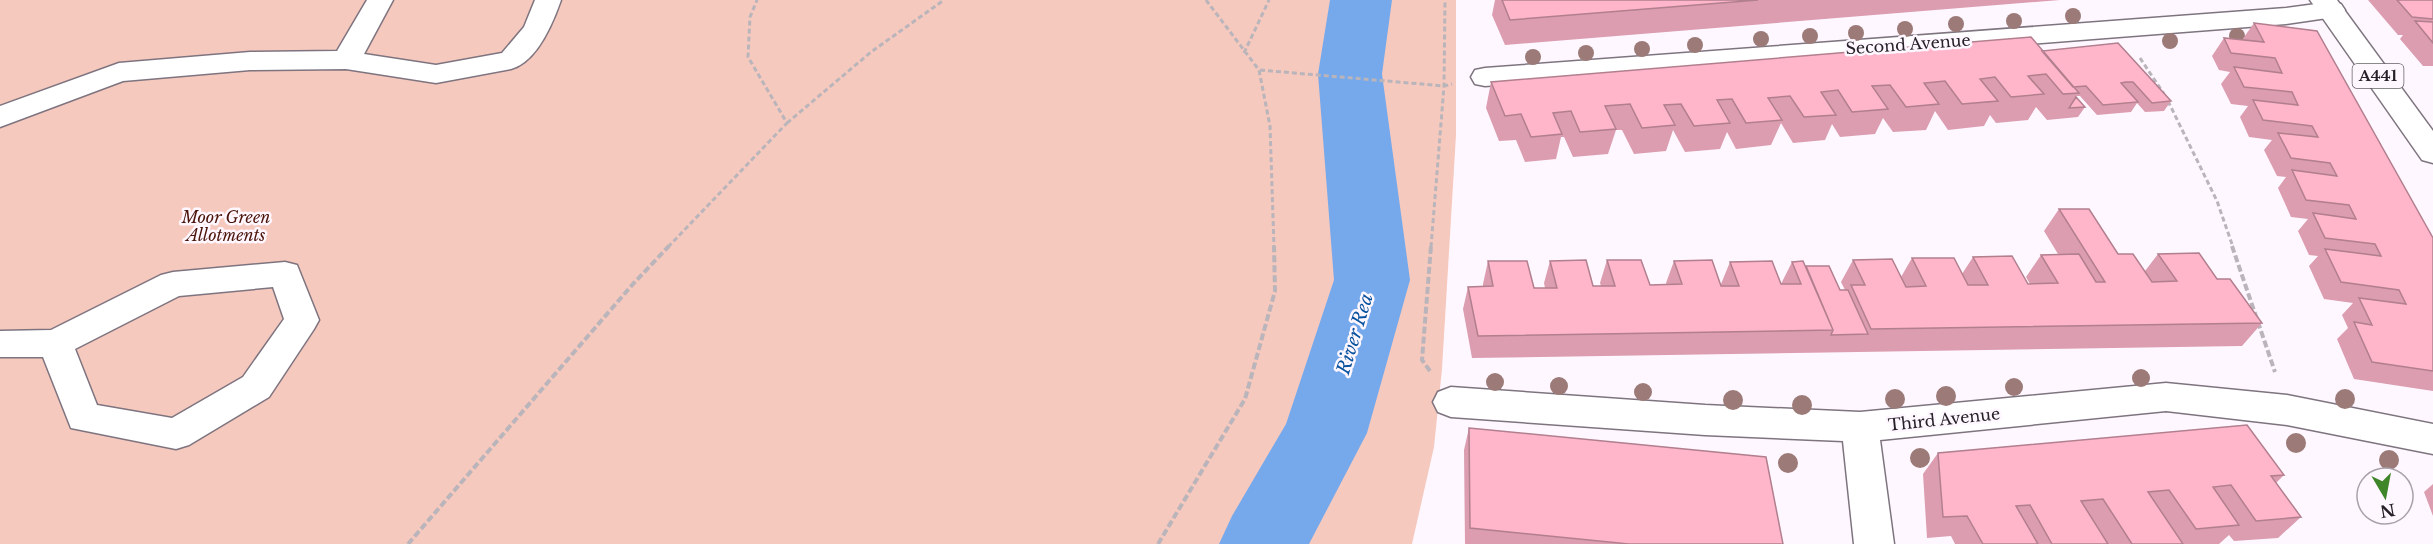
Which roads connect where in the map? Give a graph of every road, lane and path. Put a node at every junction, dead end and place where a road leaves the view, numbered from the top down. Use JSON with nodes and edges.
{"nodes":[{"id":1,"x":380,"y":0,"type":"edge"},
{"id":2,"x":548,"y":0,"type":"edge"},
{"id":3,"x":757,"y":0,"type":"edge"},
{"id":4,"x":944,"y":0,"type":"edge"},
{"id":5,"x":1206,"y":0,"type":"edge"},
{"id":6,"x":1269,"y":0,"type":"edge"},
{"id":7,"x":1445,"y":0,"type":"edge"},
{"id":8,"x":2327,"y":5,"type":"edge"},
{"id":9,"x":2121,"y":28,"type":"junction"},
{"id":10,"x":1244,"y":53,"type":"junction"},
{"id":11,"x":346,"y":60,"type":"junction"},
{"id":12,"x":1259,"y":70,"type":"junction"},
{"id":13,"x":1485,"y":77,"type":"dead end"},
{"id":14,"x":1444,"y":86,"type":"junction"},
{"id":15,"x":0,"y":117,"type":"edge"},
{"id":16,"x":787,"y":123,"type":"junction"},
{"id":17,"x":2433,"y":153,"type":"edge"},
{"id":18,"x":55,"y":343,"type":"junction"},
{"id":19,"x":0,"y":344,"type":"edge"},
{"id":20,"x":1451,"y":402,"type":"joint"},
{"id":21,"x":2288,"y":410,"type":"junction"},
{"id":22,"x":1860,"y":428,"type":"junction"},
{"id":23,"x":2433,"y":439,"type":"edge"},
{"id":24,"x":408,"y":544,"type":"edge"},
{"id":25,"x":1158,"y":544,"type":"edge"},
{"id":26,"x":1874,"y":544,"type":"edge"}],
"edges":[{"from":1,"to":11,"type":"street"},
{"from":2,"to":11,"type":"street"},
{"from":3,"to":16,"type":"path"},
{"from":4,"to":16,"type":"path"},
{"from":5,"to":10,"type":"path"},
{"from":6,"to":10,"type":"path"},
{"from":7,"to":14,"type":"path"},
{"from":8,"to":9,"type":"street","name":"Second Avenue"},
{"from":8,"to":17,"type":"street","number":"A441"},
{"from":9,"to":13,"type":"street","name":"Second Avenue"},
{"from":9,"to":21,"type":"path"},
{"from":10,"to":12,"type":"path"},
{"from":11,"to":15,"type":"street"},
{"from":12,"to":14,"type":"path"},
{"from":12,"to":25,"type":"path"},
{"from":14,"to":20,"type":"path"},
{"from":16,"to":24,"type":"path"},
{"from":18,"to":18,"type":"street"},
{"from":18,"to":19,"type":"street"},
{"from":20,"to":22,"type":"street","name":"Third Avenue"},
{"from":21,"to":22,"type":"street","name":"Third Avenue"},
{"from":21,"to":23,"type":"street","name":"Third Avenue"},
{"from":22,"to":26,"type":"street"}]}
